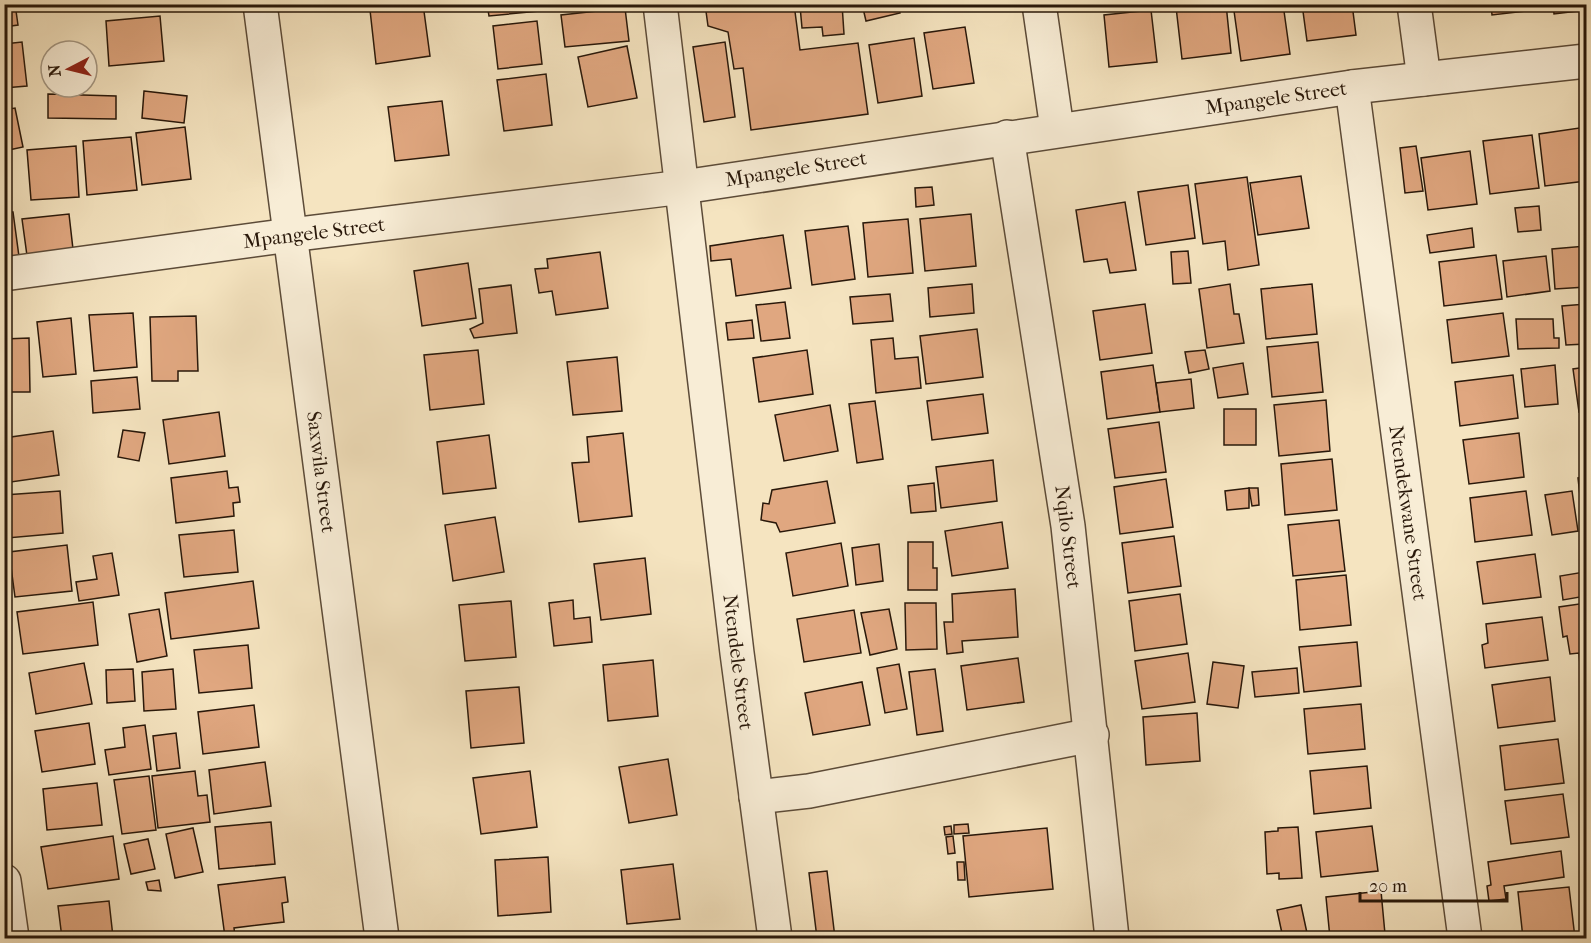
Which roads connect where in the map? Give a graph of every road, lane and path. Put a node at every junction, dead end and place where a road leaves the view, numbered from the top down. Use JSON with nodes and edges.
{"nodes":[{"id":1,"x":260,"y":4,"type":"edge"},
{"id":2,"x":660,"y":4,"type":"edge"},
{"id":3,"x":1040,"y":4,"type":"edge"},
{"id":4,"x":1414,"y":4,"type":"edge"},
{"id":5,"x":1587,"y":62,"type":"edge"},
{"id":6,"x":1424,"y":79,"type":"junction"},
{"id":7,"x":1352,"y":87,"type":"junction"},
{"id":8,"x":1057,"y":129,"type":"junction"},
{"id":9,"x":1007,"y":137,"type":"junction"},
{"id":10,"x":683,"y":187,"type":"junction"},
{"id":11,"x":290,"y":235,"type":"junction"},
{"id":12,"x":4,"y":274,"type":"edge"},
{"id":13,"x":1092,"y":735,"type":"junction"},
{"id":14,"x":756,"y":797,"type":"junction"},
{"id":15,"x":4,"y":881,"type":"edge"},
{"id":16,"x":12,"y":939,"type":"edge"},
{"id":17,"x":382,"y":939,"type":"edge"},
{"id":18,"x":776,"y":939,"type":"edge"},
{"id":19,"x":1113,"y":939,"type":"edge"},
{"id":20,"x":1465,"y":939,"type":"edge"}],
"edges":[{"from":1,"to":11,"type":"street","name":"Saxwila Street"},
{"from":2,"to":10,"type":"street","name":"Ntendele Street"},
{"from":3,"to":8,"type":"street"},
{"from":4,"to":6,"type":"street"},
{"from":5,"to":6,"type":"street","name":"Mpangele Street"},
{"from":6,"to":7,"type":"street","name":"Mpangele Street"},
{"from":7,"to":8,"type":"street","name":"Mpangele Street"},
{"from":7,"to":20,"type":"street","name":"Ntendekwane Street"},
{"from":8,"to":9,"type":"street","name":"Mpangele Street"},
{"from":9,"to":10,"type":"street","name":"Mpangele Street"},
{"from":9,"to":13,"type":"street","name":"Nqilo Street"},
{"from":10,"to":11,"type":"street","name":"Mpangele Street"},
{"from":10,"to":14,"type":"street","name":"Ntendele Street"},
{"from":11,"to":12,"type":"street","name":"Mpangele Street"},
{"from":11,"to":17,"type":"street","name":"Saxwila Street"},
{"from":13,"to":14,"type":"street"},
{"from":13,"to":19,"type":"street","name":"Nqilo Street"},
{"from":14,"to":18,"type":"street","name":"Ntendele Street"},
{"from":15,"to":16,"type":"street"}]}
